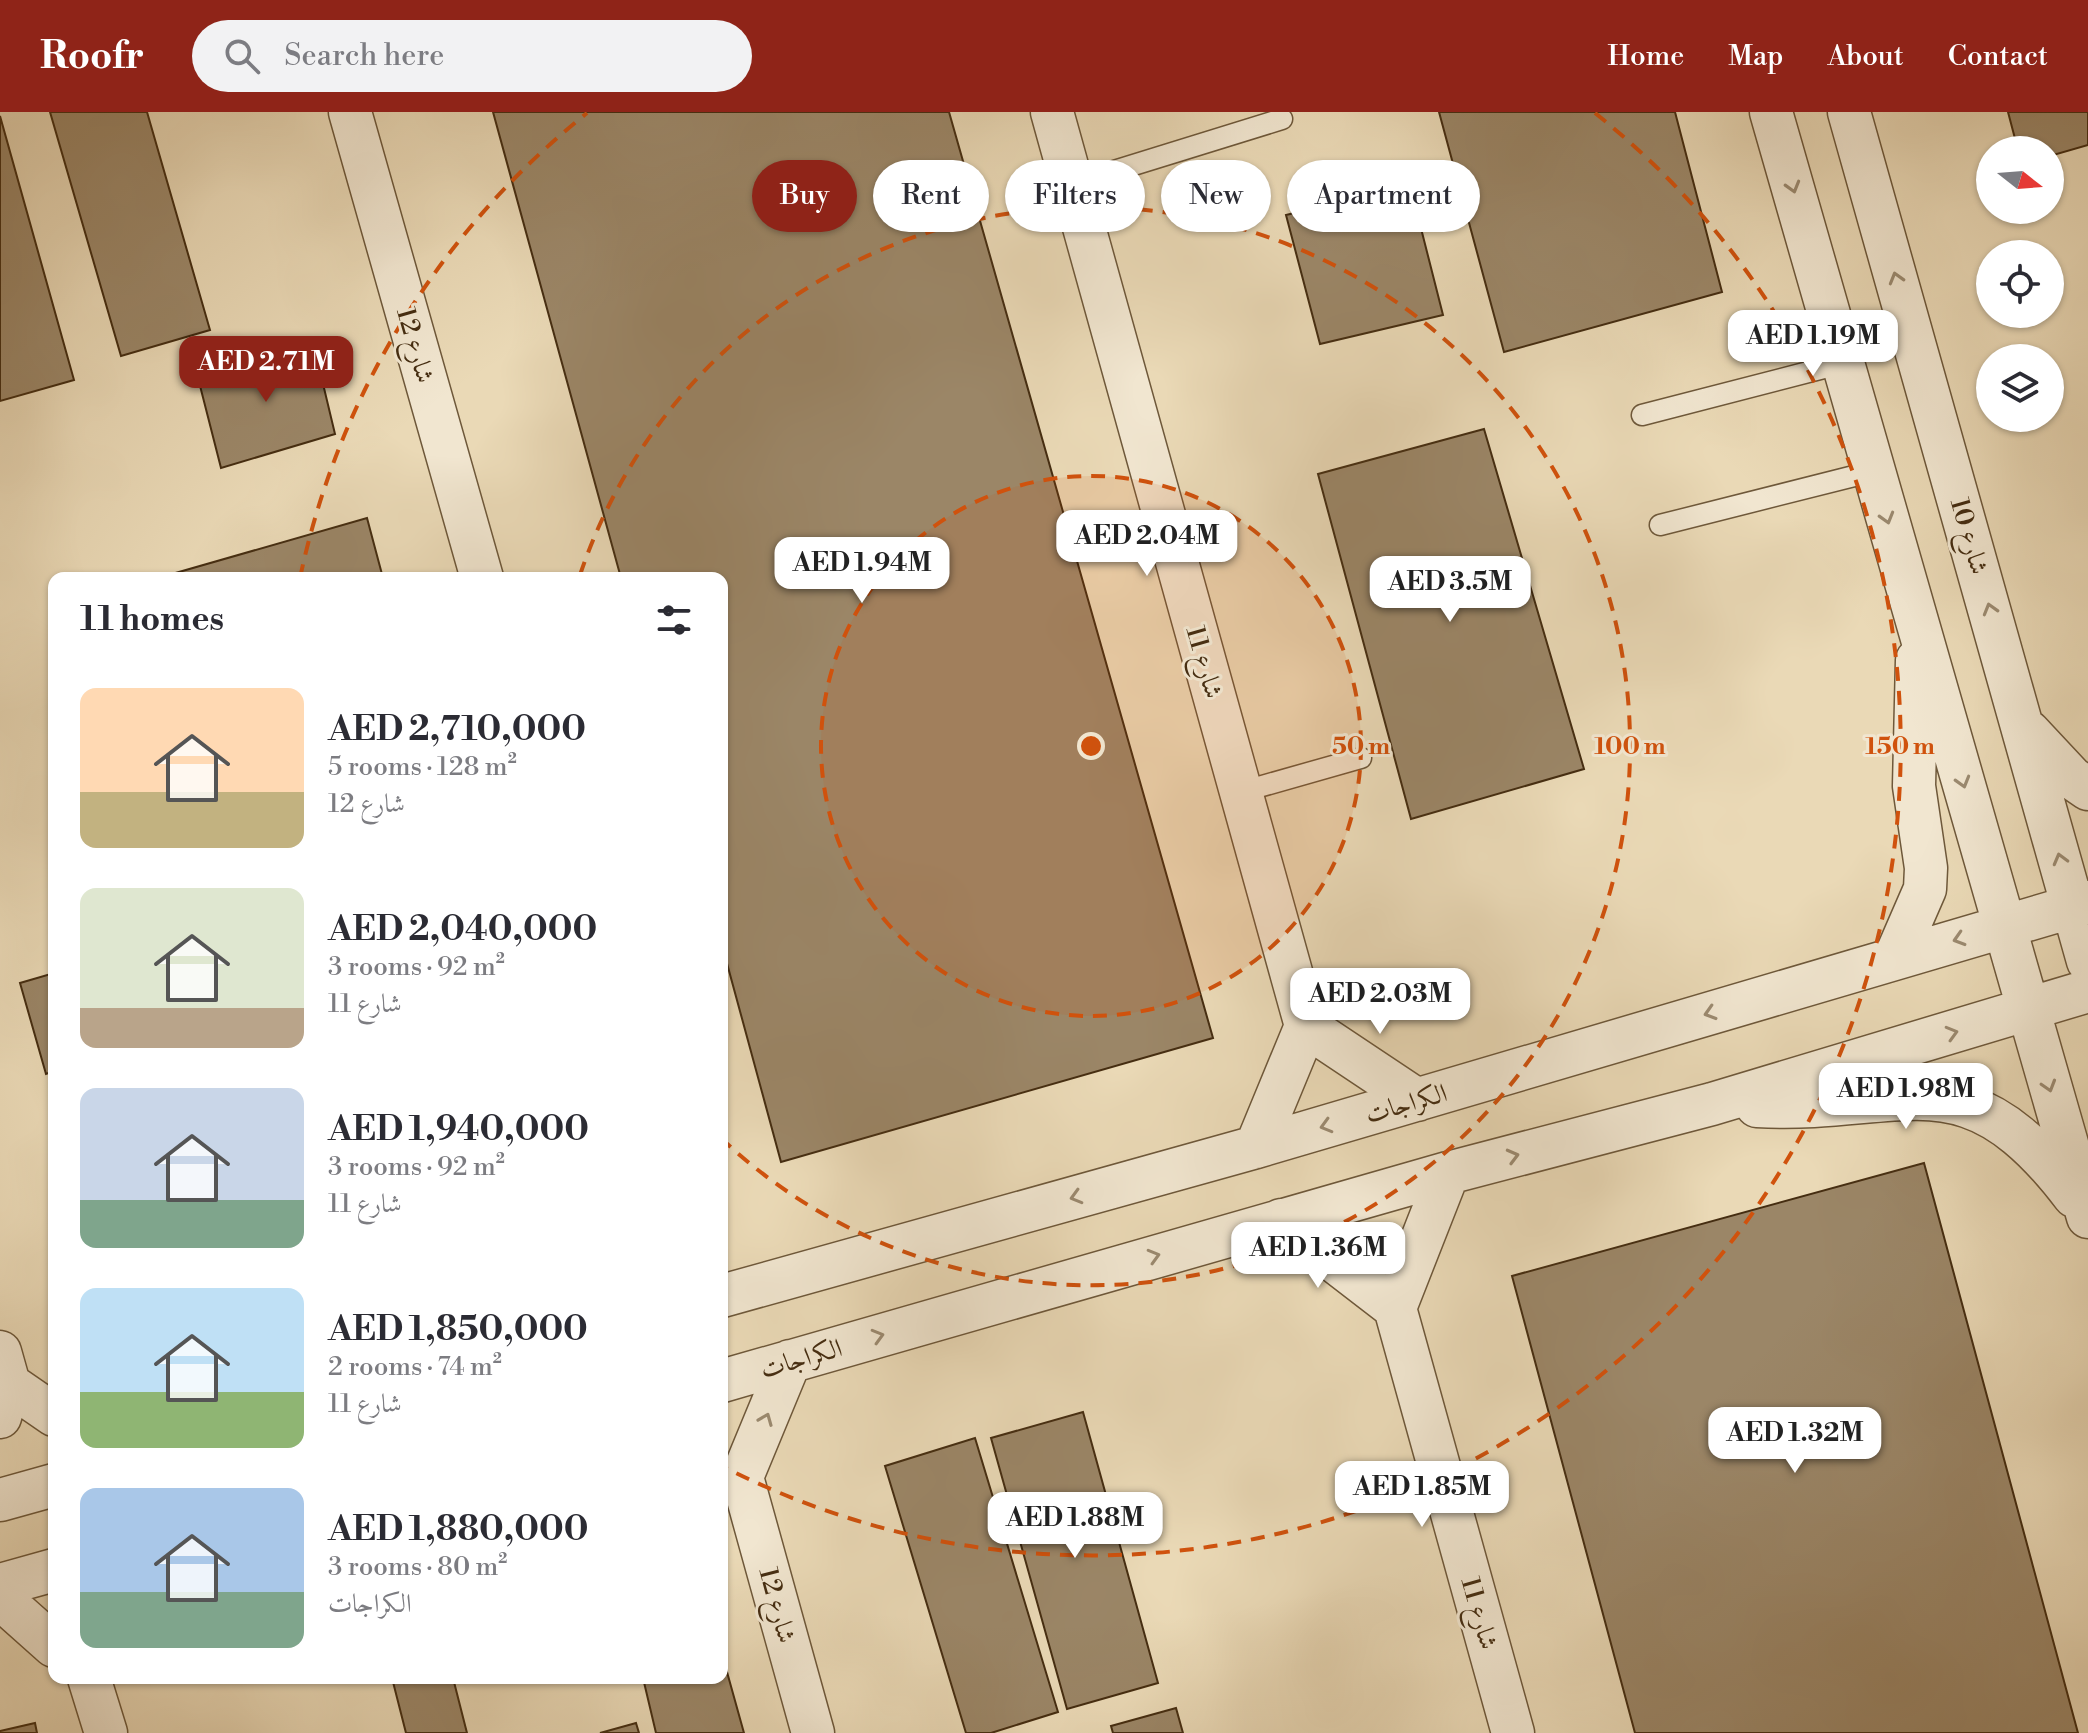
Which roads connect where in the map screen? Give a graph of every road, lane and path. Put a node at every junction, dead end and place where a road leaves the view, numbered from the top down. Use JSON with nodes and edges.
{"nodes":[{"id":1,"x":350,"y":112,"type":"edge"},
{"id":2,"x":1052,"y":112,"type":"edge"},
{"id":3,"x":1771,"y":112,"type":"edge"},
{"id":4,"x":1849,"y":112,"type":"edge"},
{"id":5,"x":1282,"y":119,"type":"dead end"},
{"id":6,"x":1065,"y":160,"type":"edge"},
{"id":7,"x":1145,"y":161,"type":"edge"},
{"id":8,"x":1085,"y":232,"type":"edge"},
{"id":9,"x":1843,"y":363,"type":"junction"},
{"id":10,"x":1642,"y":415,"type":"dead end"},
{"id":11,"x":1874,"y":471,"type":"junction"},
{"id":12,"x":1660,"y":525,"type":"dead end"},
{"id":13,"x":480,"y":572,"type":"edge"},
{"id":14,"x":1919,"y":626,"type":"junction"},
{"id":15,"x":2024,"y":727,"type":"junction"},
{"id":16,"x":1361,"y":758,"type":"dead end"},
{"id":17,"x":2088,"y":789,"type":"edge"},
{"id":18,"x":1241,"y":792,"type":"junction"},
{"id":19,"x":2080,"y":904,"type":"edge"},
{"id":20,"x":2003,"y":926,"type":"junction"},
{"id":21,"x":1895,"y":958,"type":"junction"},
{"id":22,"x":2088,"y":961,"type":"edge"},
{"id":23,"x":2088,"y":991,"type":"edge"},
{"id":24,"x":2027,"y":1011,"type":"junction"},
{"id":25,"x":1306,"y":1026,"type":"junction"},
{"id":26,"x":1417,"y":1100,"type":"junction"},
{"id":27,"x":1712,"y":1104,"type":"junction"},
{"id":28,"x":1256,"y":1147,"type":"junction"},
{"id":29,"x":1448,"y":1173,"type":"junction"},
{"id":30,"x":2087,"y":1215,"type":"edge"},
{"id":31,"x":1281,"y":1220,"type":"junction"},
{"id":32,"x":728,"y":1273,"type":"edge"},
{"id":33,"x":738,"y":1292,"type":"edge"},
{"id":34,"x":1395,"y":1308,"type":"junction"},
{"id":35,"x":790,"y":1361,"type":"junction"},
{"id":36,"x":728,"y":1379,"type":"edge"},
{"id":37,"x":3,"y":1385,"type":"edge"},
{"id":38,"x":48,"y":1411,"type":"edge"},
{"id":39,"x":732,"y":1470,"type":"edge"},
{"id":40,"x":48,"y":1487,"type":"edge"},
{"id":41,"x":0,"y":1500,"type":"edge"},
{"id":42,"x":48,"y":1572,"type":"edge"},
{"id":43,"x":0,"y":1585,"type":"edge"},
{"id":44,"x":0,"y":1598,"type":"edge"},
{"id":45,"x":48,"y":1641,"type":"edge"},
{"id":46,"x":92,"y":1684,"type":"edge"},
{"id":47,"x":106,"y":1733,"type":"edge"},
{"id":48,"x":813,"y":1733,"type":"edge"},
{"id":49,"x":1513,"y":1733,"type":"edge"}],
"edges":[{"from":1,"to":13,"type":"street","name":"شارع 12"},
{"from":2,"to":6,"type":"street","name":"شارع 11"},
{"from":3,"to":9,"type":"street","one_way":true},
{"from":15,"to":4,"type":"street","name":"شارع 10","one_way":true},
{"from":5,"to":7,"type":"lane"},
{"from":8,"to":18,"type":"street","name":"شارع 11"},
{"from":9,"to":10,"type":"lane"},
{"from":9,"to":11,"type":"street"},
{"from":11,"to":12,"type":"lane"},
{"from":11,"to":14,"type":"street","one_way":true},
{"from":14,"to":20,"type":"street","one_way":true},
{"from":14,"to":21,"type":"street"},
{"from":15,"to":17,"type":"street"},
{"from":19,"to":15,"type":"street","name":"شارع 10","one_way":true},
{"from":16,"to":18,"type":"lane"},
{"from":18,"to":25,"type":"street","name":"شارع 11"},
{"from":19,"to":20,"type":"street","name":"الكراجات"},
{"from":19,"to":22,"type":"street","name":"شارع 10"},
{"from":20,"to":21,"type":"street","name":"الكراجات","one_way":true},
{"from":20,"to":24,"type":"street"},
{"from":21,"to":26,"type":"street","name":"الكراجات","one_way":true},
{"from":23,"to":24,"type":"street","name":"الكراجات"},
{"from":27,"to":24,"type":"street","name":"الكراجات","one_way":true},
{"from":24,"to":30,"type":"street","one_way":true},
{"from":25,"to":26,"type":"street"},
{"from":25,"to":28,"type":"street"},
{"from":26,"to":28,"type":"street","name":"الكراجات","one_way":true},
{"from":29,"to":27,"type":"street","name":"الكراجات","one_way":true},
{"from":27,"to":30,"type":"street","name":"الكراجات"},
{"from":28,"to":33,"type":"street","name":"الكراجات","one_way":true},
{"from":29,"to":31,"type":"street","name":"الكراجات"},
{"from":29,"to":34,"type":"street"},
{"from":31,"to":34,"type":"street"},
{"from":35,"to":31,"type":"street","name":"الكراجات","one_way":true},
{"from":32,"to":33,"type":"street"},
{"from":34,"to":49,"type":"street","name":"شارع 11"},
{"from":35,"to":36,"type":"street","name":"الكراجات"},
{"from":39,"to":35,"type":"street","name":"شارع 12","one_way":true},
{"from":37,"to":38,"type":"street"},
{"from":39,"to":48,"type":"street","name":"شارع 12"},
{"from":40,"to":41,"type":"street"},
{"from":42,"to":43,"type":"street"},
{"from":44,"to":45,"type":"street"},
{"from":46,"to":47,"type":"street"}]}
